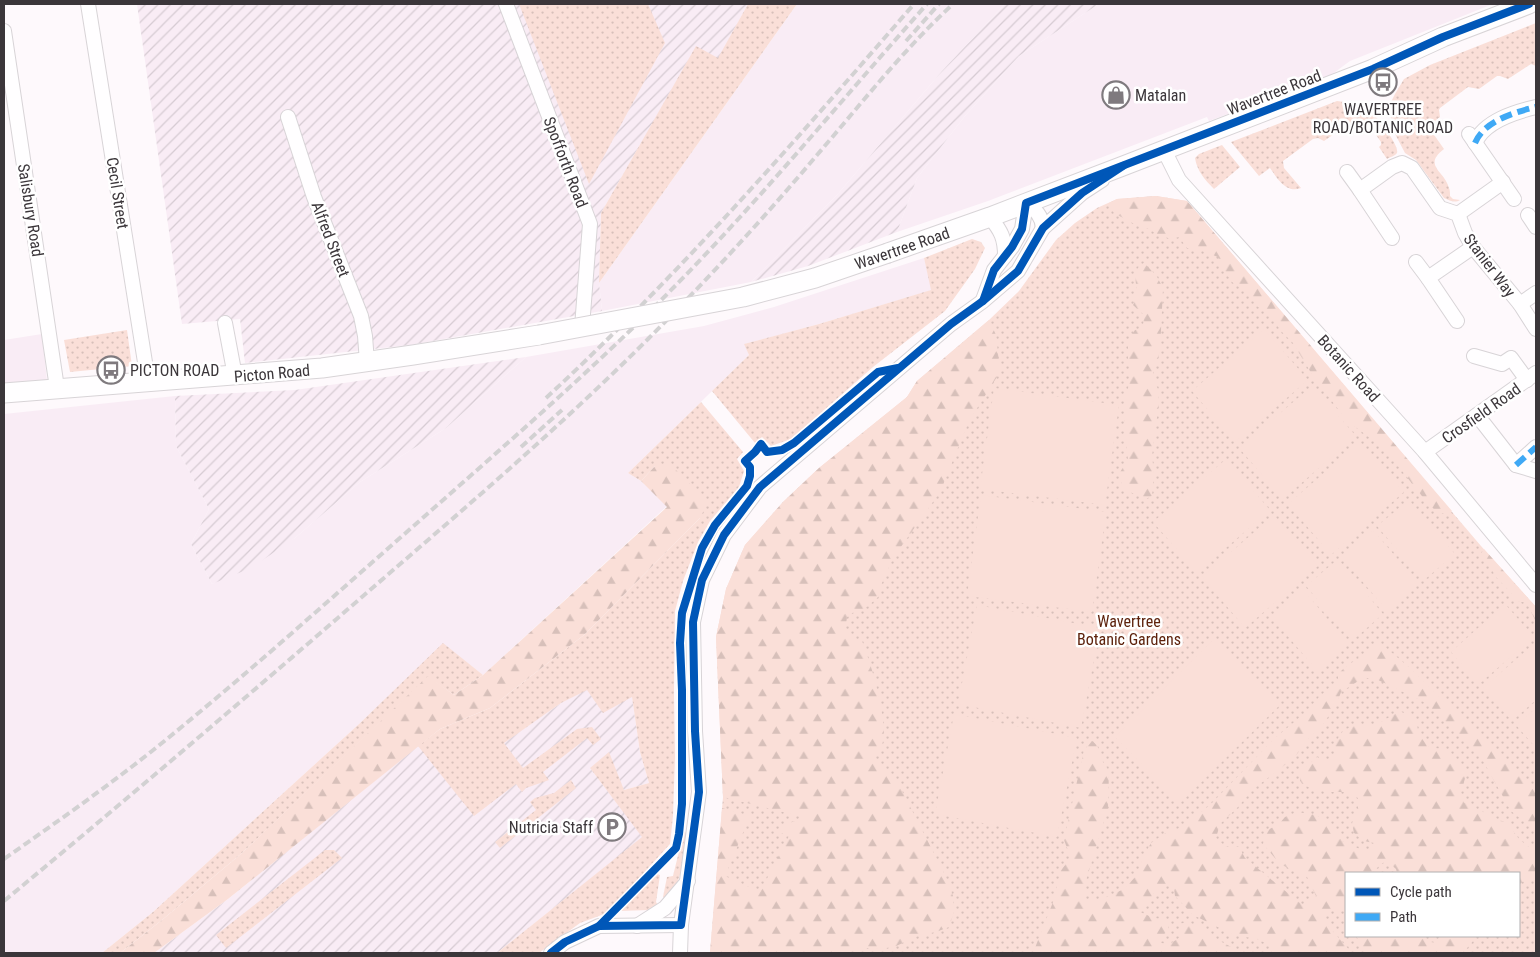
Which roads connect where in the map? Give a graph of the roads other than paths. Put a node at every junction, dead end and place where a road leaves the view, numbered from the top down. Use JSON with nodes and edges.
{"nodes":[{"id":1,"x":88,"y":4,"type":"edge"},
{"id":2,"x":506,"y":4,"type":"edge"},
{"id":3,"x":1529,"y":4,"type":"edge"},
{"id":4,"x":4,"y":31,"type":"edge"},
{"id":5,"x":1536,"y":107,"type":"edge"},
{"id":6,"x":288,"y":117,"type":"dead end"},
{"id":7,"x":1164,"y":150,"type":"junction"},
{"id":8,"x":1123,"y":166,"type":"junction"},
{"id":9,"x":1347,"y":172,"type":"dead end"},
{"id":10,"x":1503,"y":182,"type":"junction"},
{"id":11,"x":1360,"y":190,"type":"junction"},
{"id":12,"x":1514,"y":198,"type":"dead end"},
{"id":13,"x":1026,"y":203,"type":"junction"},
{"id":14,"x":1458,"y":214,"type":"junction"},
{"id":15,"x":990,"y":217,"type":"junction"},
{"id":16,"x":1043,"y":228,"type":"junction"},
{"id":17,"x":1392,"y":238,"type":"dead end"},
{"id":18,"x":1473,"y":247,"type":"junction"},
{"id":19,"x":1005,"y":256,"type":"junction"},
{"id":20,"x":1416,"y":262,"type":"dead end"},
{"id":21,"x":1428,"y":278,"type":"junction"},
{"id":22,"x":1536,"y":293,"type":"edge"},
{"id":23,"x":983,"y":301,"type":"junction"},
{"id":24,"x":1520,"y":304,"type":"junction"},
{"id":25,"x":1457,"y":321,"type":"dead end"},
{"id":26,"x":225,"y":323,"type":"dead end"},
{"id":27,"x":582,"y":327,"type":"junction"},
{"id":28,"x":1536,"y":329,"type":"edge"},
{"id":29,"x":539,"y":335,"type":"joint"},
{"id":30,"x":1474,"y":356,"type":"dead end"},
{"id":31,"x":367,"y":362,"type":"junction"},
{"id":32,"x":235,"y":376,"type":"junction"},
{"id":33,"x":1532,"y":376,"type":"edge"},
{"id":34,"x":148,"y":381,"type":"junction"},
{"id":35,"x":57,"y":388,"type":"junction"},
{"id":36,"x":4,"y":393,"type":"edge"},
{"id":37,"x":1477,"y":415,"type":"junction"},
{"id":38,"x":1536,"y":447,"type":"edge"},
{"id":39,"x":1425,"y":452,"type":"junction"},
{"id":40,"x":1516,"y":465,"type":"junction"},
{"id":41,"x":1536,"y":471,"type":"edge"},
{"id":42,"x":1536,"y":585,"type":"edge"},
{"id":43,"x":688,"y":881,"type":"junction"},
{"id":44,"x":682,"y":925,"type":"junction"},
{"id":45,"x":636,"y":926,"type":"junction"},
{"id":46,"x":551,"y":953,"type":"edge"},
{"id":47,"x":680,"y":953,"type":"edge"}],
"edges":[{"from":1,"to":34,"type":"street","name":"Cecil Street"},
{"from":2,"to":27,"type":"street","name":"Spofforth Road"},
{"from":3,"to":7,"type":"main road","name":"Wavertree Road"},
{"from":4,"to":35,"type":"street","name":"Salisbury Road"},
{"from":5,"to":10,"type":"street"},
{"from":6,"to":31,"type":"street","name":"Alfred Street"},
{"from":7,"to":8,"type":"main road","name":"Wavertree Road"},
{"from":7,"to":39,"type":"street","name":"Botanic Road"},
{"from":8,"to":13,"type":"main road","name":"Wavertree Road"},
{"from":8,"to":16,"type":"street"},
{"from":9,"to":11,"type":"street"},
{"from":10,"to":12,"type":"street"},
{"from":10,"to":14,"type":"street"},
{"from":11,"to":14,"type":"street","name":"Stanier Way"},
{"from":11,"to":17,"type":"street"},
{"from":13,"to":15,"type":"main road","name":"Wavertree Road"},
{"from":13,"to":16,"type":"street"},
{"from":13,"to":19,"type":"street"},
{"from":14,"to":18,"type":"street","name":"Stanier Way"},
{"from":15,"to":19,"type":"street"},
{"from":15,"to":27,"type":"main road","name":"Wavertree Road","bridge":true},
{"from":16,"to":23,"type":"street"},
{"from":18,"to":21,"type":"street"},
{"from":18,"to":24,"type":"street","name":"Stanier Way"},
{"from":19,"to":23,"type":"street"},
{"from":20,"to":21,"type":"street"},
{"from":21,"to":25,"type":"street"},
{"from":22,"to":24,"type":"street"},
{"from":23,"to":43,"type":"street"},
{"from":24,"to":28,"type":"street","name":"Stanier Way"},
{"from":26,"to":32,"type":"street"},
{"from":27,"to":29,"type":"main road","name":"Wavertree Road","bridge":true},
{"from":29,"to":31,"type":"main road","name":"Picton Road"},
{"from":30,"to":33,"type":"street"},
{"from":31,"to":32,"type":"main road","name":"Picton Road"},
{"from":32,"to":34,"type":"main road","name":"Picton Road"},
{"from":33,"to":37,"type":"street","name":"Crosfield Road"},
{"from":34,"to":35,"type":"main road","name":"Picton Road"},
{"from":35,"to":36,"type":"main road","name":"Picton Road"},
{"from":37,"to":39,"type":"street","name":"Crosfield Road"},
{"from":37,"to":40,"type":"street"},
{"from":38,"to":40,"type":"street"},
{"from":39,"to":42,"type":"street","name":"Botanic Road"},
{"from":40,"to":41,"type":"street"},
{"from":43,"to":44,"type":"street"},
{"from":43,"to":45,"type":"street"},
{"from":44,"to":45,"type":"street"},
{"from":44,"to":47,"type":"street"},
{"from":45,"to":46,"type":"street"}]}
